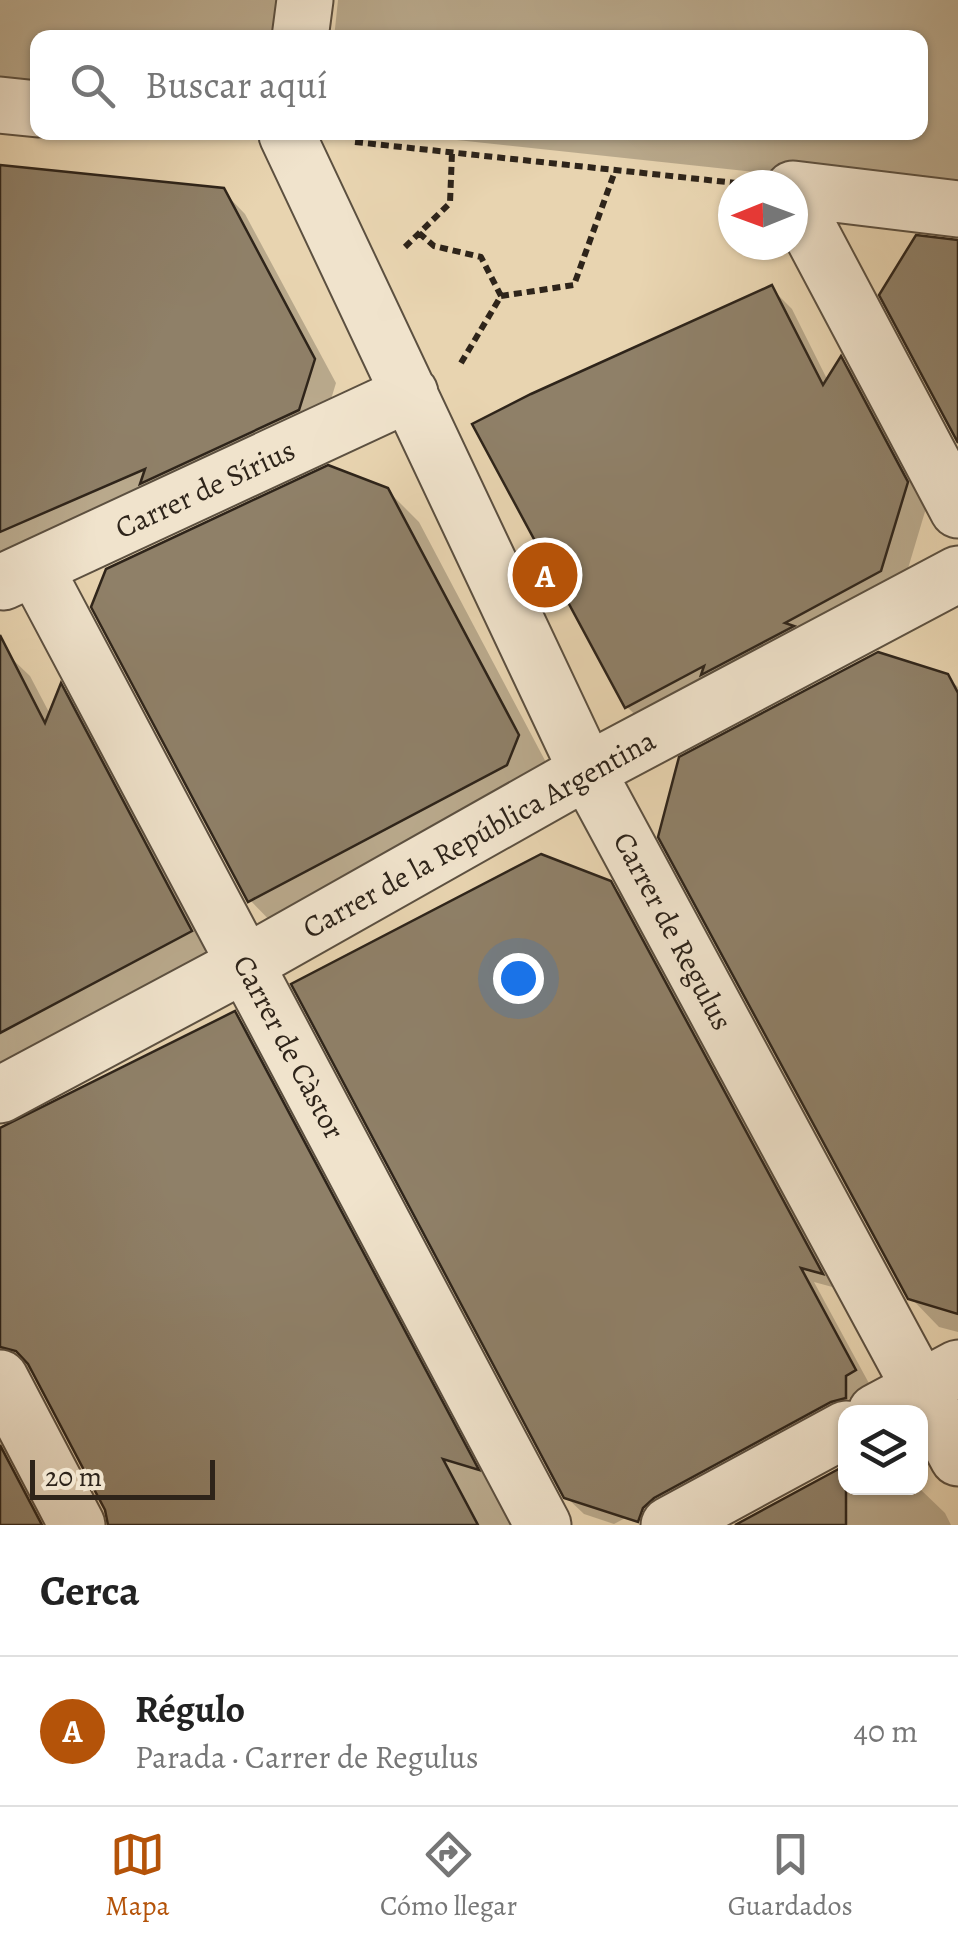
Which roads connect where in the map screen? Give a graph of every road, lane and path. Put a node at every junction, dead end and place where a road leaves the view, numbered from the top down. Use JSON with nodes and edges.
{"nodes":[{"id":1,"x":304,"y":0,"type":"edge"},
{"id":2,"x":301,"y":30,"type":"edge"},
{"id":3,"x":0,"y":105,"type":"edge"},
{"id":4,"x":30,"y":108,"type":"edge"},
{"id":5,"x":283,"y":140,"type":"edge"},
{"id":6,"x":343,"y":140,"type":"edge"},
{"id":7,"x":452,"y":152,"type":"junction"},
{"id":8,"x":616,"y":171,"type":"junction"},
{"id":9,"x":718,"y":182,"type":"edge"},
{"id":10,"x":808,"y":192,"type":"edge"},
{"id":11,"x":958,"y":209,"type":"edge"},
{"id":12,"x":808,"y":228,"type":"edge"},
{"id":13,"x":420,"y":233,"type":"junction"},
{"id":14,"x":361,"y":290,"type":"junction"},
{"id":15,"x":500,"y":296,"type":"junction"},
{"id":16,"x":417,"y":410,"type":"junction"},
{"id":17,"x":958,"y":510,"type":"edge"},
{"id":18,"x":958,"y":574,"type":"edge"},
{"id":19,"x":18,"y":576,"type":"edge"},
{"id":20,"x":587,"y":771,"type":"junction"},
{"id":21,"x":245,"y":964,"type":"junction"},
{"id":22,"x":0,"y":1095,"type":"edge"},
{"id":23,"x":0,"y":1378,"type":"edge"},
{"id":24,"x":918,"y":1390,"type":"edge"},
{"id":25,"x":838,"y":1433,"type":"edge"},
{"id":26,"x":958,"y":1458,"type":"edge"},
{"id":27,"x":77,"y":1525,"type":"edge"},
{"id":28,"x":543,"y":1525,"type":"edge"},
{"id":29,"x":669,"y":1525,"type":"edge"}],
"edges":[{"from":1,"to":2,"type":"street"},
{"from":3,"to":4,"type":"street"},
{"from":5,"to":14,"type":"street","name":"Carrer de Regulus"},
{"from":6,"to":7,"type":"path"},
{"from":7,"to":8,"type":"path"},
{"from":7,"to":13,"type":"path"},
{"from":8,"to":9,"type":"path"},
{"from":8,"to":15,"type":"path"},
{"from":10,"to":11,"type":"street"},
{"from":12,"to":17,"type":"street"},
{"from":13,"to":14,"type":"path"},
{"from":13,"to":15,"type":"path"},
{"from":14,"to":16,"type":"street","name":"Carrer de Regulus"},
{"from":15,"to":16,"type":"path"},
{"from":16,"to":19,"type":"street","name":"Carrer de Sírius"},
{"from":16,"to":20,"type":"street","name":"Carrer de Regulus"},
{"from":18,"to":20,"type":"street","name":"Carrer de la República Argentina"},
{"from":19,"to":21,"type":"street","name":"Carrer de Càstor"},
{"from":20,"to":21,"type":"street","name":"Carrer de la República Argentina"},
{"from":20,"to":24,"type":"street","name":"Carrer de Regulus"},
{"from":21,"to":22,"type":"street","name":"Carrer de la República Argentina"},
{"from":21,"to":28,"type":"street","name":"Carrer de Càstor"},
{"from":23,"to":27,"type":"street"},
{"from":24,"to":26,"type":"street","name":"Carrer de Regulus"},
{"from":25,"to":29,"type":"street"}]}
